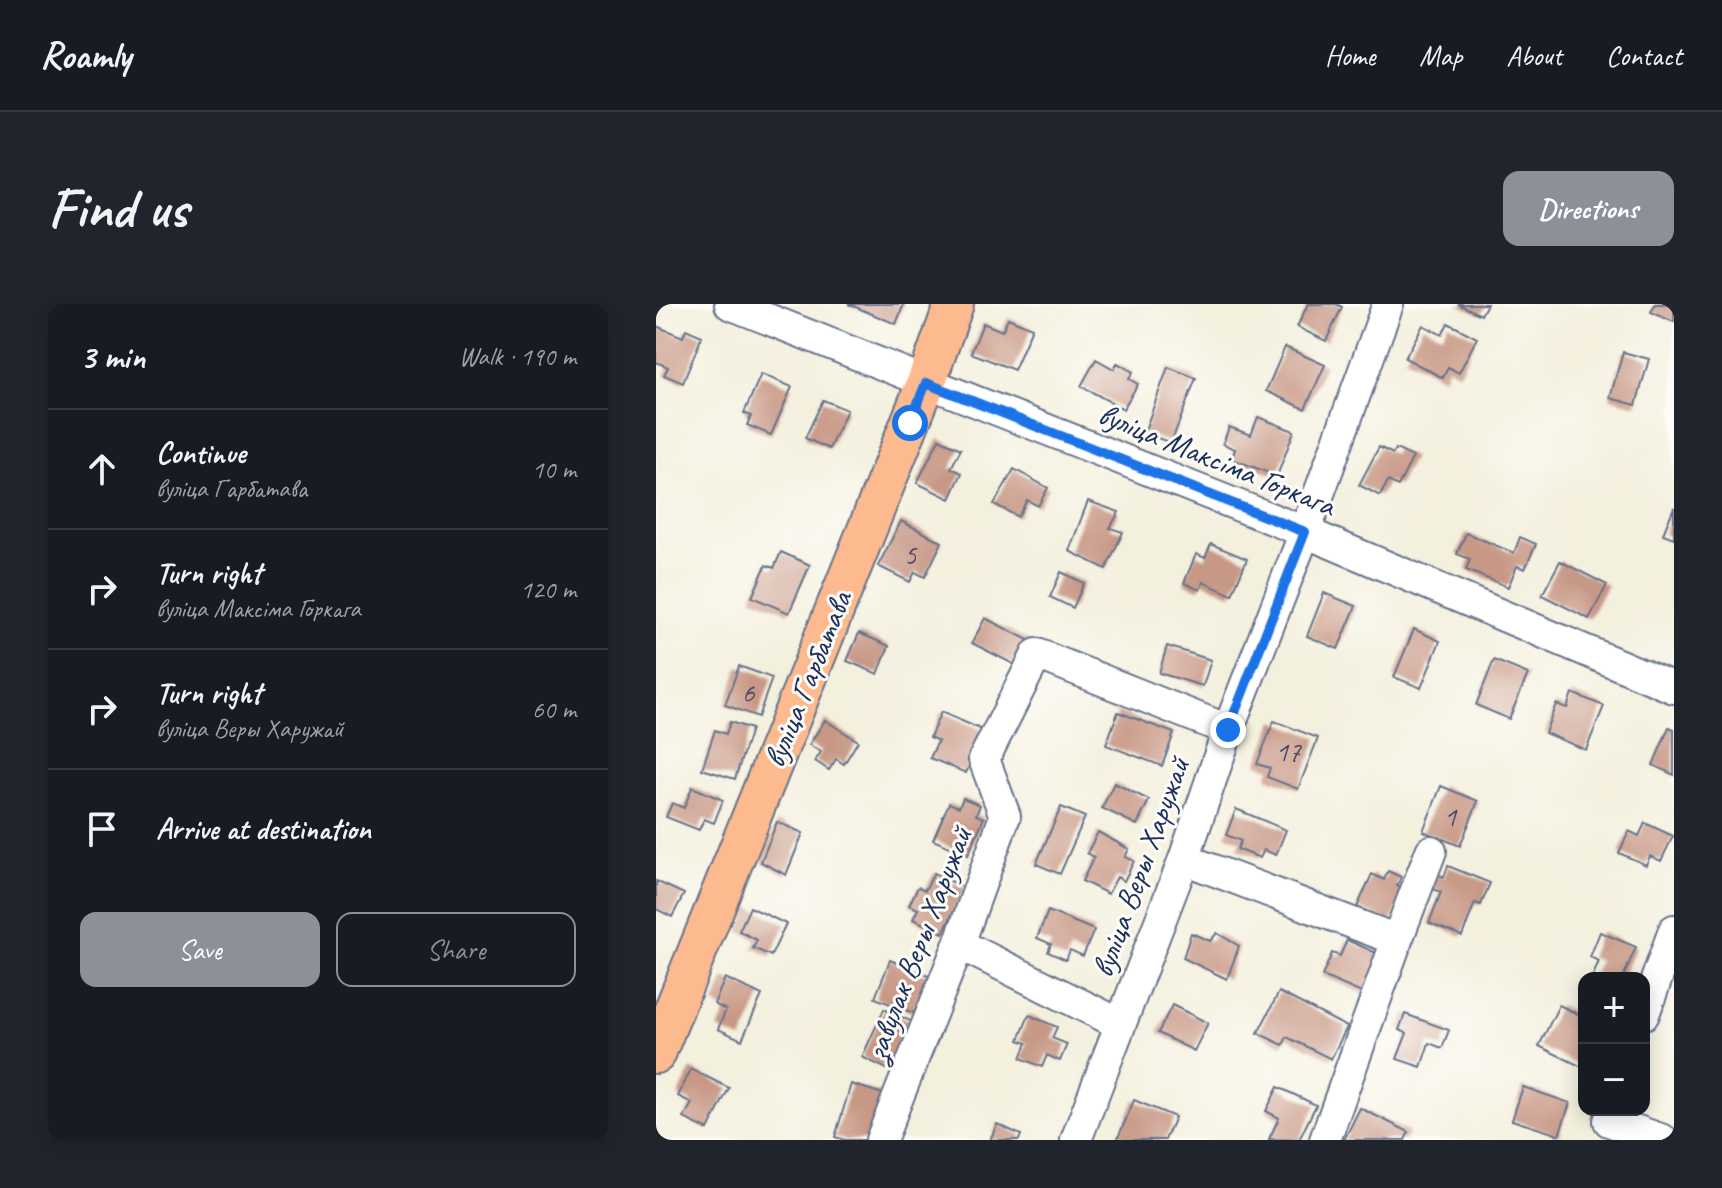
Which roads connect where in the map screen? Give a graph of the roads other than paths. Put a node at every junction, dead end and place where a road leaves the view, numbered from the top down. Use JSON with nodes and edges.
{"nodes":[{"id":1,"x":730,"y":304,"type":"edge"},
{"id":2,"x":954,"y":304,"type":"edge"},
{"id":3,"x":1388,"y":304,"type":"edge"},
{"id":4,"x":926,"y":383,"type":"junction"},
{"id":5,"x":1305,"y":532,"type":"junction"},
{"id":6,"x":1674,"y":688,"type":"edge"},
{"id":7,"x":1228,"y":730,"type":"junction"},
{"id":8,"x":1431,"y":851,"type":"dead end"},
{"id":9,"x":1184,"y":859,"type":"junction"},
{"id":10,"x":1674,"y":930,"type":"edge"},
{"id":11,"x":1397,"y":940,"type":"junction"},
{"id":12,"x":959,"y":944,"type":"junction"},
{"id":13,"x":1650,"y":997,"type":"edge"},
{"id":14,"x":1120,"y":1024,"type":"junction"},
{"id":15,"x":656,"y":1054,"type":"edge"},
{"id":16,"x":1608,"y":1124,"type":"edge"},
{"id":17,"x":881,"y":1140,"type":"edge"},
{"id":18,"x":1076,"y":1140,"type":"edge"},
{"id":19,"x":1325,"y":1140,"type":"edge"},
{"id":20,"x":1663,"y":1140,"type":"edge"}],
"edges":[{"from":1,"to":4,"type":"street","name":"вуліца Максіма Горкага"},
{"from":2,"to":4,"type":"main road","name":"вуліца Гарбатава"},
{"from":3,"to":5,"type":"street","name":"вуліца Веры Харужай"},
{"from":4,"to":5,"type":"street","name":"вуліца Максіма Горкага"},
{"from":4,"to":15,"type":"main road","name":"вуліца Гарбатава"},
{"from":5,"to":6,"type":"street","name":"вуліца Максіма Горкага"},
{"from":5,"to":7,"type":"street","name":"вуліца Веры Харужай"},
{"from":7,"to":9,"type":"street","name":"вуліца Веры Харужай"},
{"from":7,"to":12,"type":"street","name":"завулак Веры Харужай"},
{"from":8,"to":11,"type":"street"},
{"from":9,"to":11,"type":"street"},
{"from":9,"to":14,"type":"street","name":"вуліца Веры Харужай"},
{"from":10,"to":13,"type":"street"},
{"from":11,"to":19,"type":"street"},
{"from":12,"to":14,"type":"street"},
{"from":12,"to":17,"type":"street","name":"завулак Веры Харужай"},
{"from":14,"to":18,"type":"street","name":"вуліца Веры Харужай"},
{"from":16,"to":20,"type":"street"}]}
